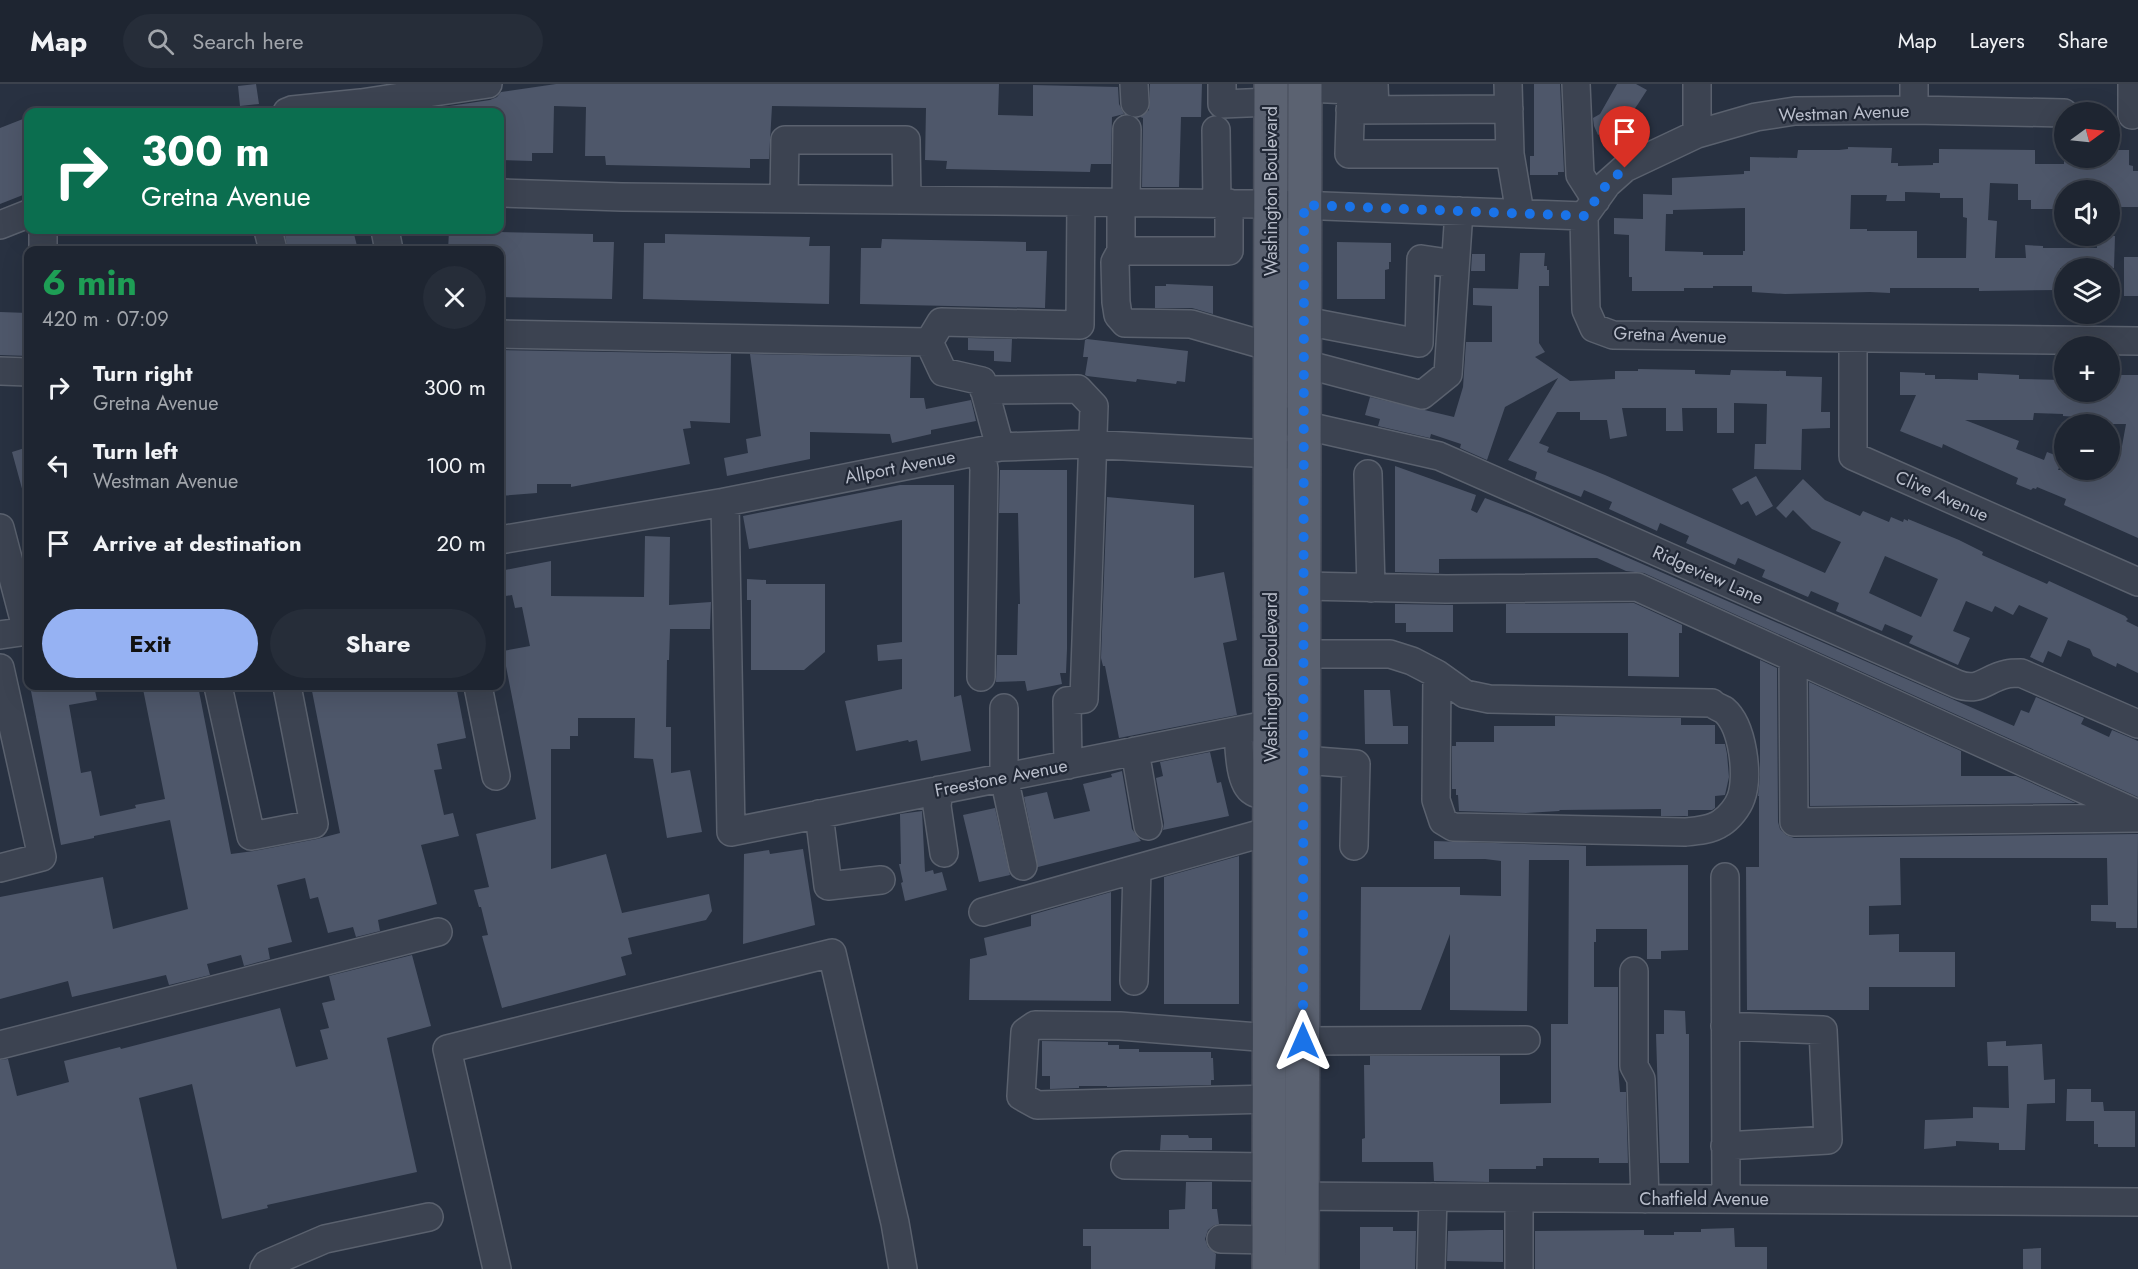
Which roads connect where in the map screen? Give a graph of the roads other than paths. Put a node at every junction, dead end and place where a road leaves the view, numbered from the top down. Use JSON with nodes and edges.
{"nodes":[{"id":1,"x":488,"y":84,"type":"edge"},
{"id":2,"x":1222,"y":84,"type":"edge"},
{"id":3,"x":1576,"y":84,"type":"edge"},
{"id":4,"x":1696,"y":84,"type":"edge"},
{"id":5,"x":2132,"y":84,"type":"edge"},
{"id":6,"x":1305,"y":86,"type":"edge"},
{"id":7,"x":1271,"y":93,"type":"edge"},
{"id":8,"x":1508,"y":97,"type":"edge"},
{"id":9,"x":1914,"y":97,"type":"edge"},
{"id":10,"x":1366,"y":101,"type":"edge"},
{"id":11,"x":362,"y":108,"type":"edge"},
{"id":12,"x":2054,"y":112,"type":"edge"},
{"id":13,"x":2126,"y":114,"type":"edge"},
{"id":14,"x":1127,"y":129,"type":"dead end"},
{"id":15,"x":1216,"y":130,"type":"dead end"},
{"id":16,"x":1697,"y":134,"type":"junction"},
{"id":17,"x":1510,"y":154,"type":"junction"},
{"id":18,"x":504,"y":193,"type":"edge"},
{"id":19,"x":784,"y":198,"type":"junction"},
{"id":20,"x":907,"y":200,"type":"junction"},
{"id":21,"x":1082,"y":202,"type":"junction"},
{"id":22,"x":1124,"y":202,"type":"junction"},
{"id":23,"x":1223,"y":203,"type":"junction"},
{"id":24,"x":1271,"y":204,"type":"junction"},
{"id":25,"x":1304,"y":205,"type":"junction"},
{"id":26,"x":1590,"y":208,"type":"junction"},
{"id":27,"x":1459,"y":211,"type":"junction"},
{"id":28,"x":1520,"y":213,"type":"junction"},
{"id":29,"x":24,"y":216,"type":"edge"},
{"id":30,"x":0,"y":225,"type":"edge"},
{"id":31,"x":1121,"y":251,"type":"junction"},
{"id":32,"x":1455,"y":264,"type":"junction"},
{"id":33,"x":1305,"y":321,"type":"junction"},
{"id":34,"x":504,"y":334,"type":"edge"},
{"id":35,"x":1853,"y":339,"type":"junction"},
{"id":36,"x":2138,"y":341,"type":"edge"},
{"id":37,"x":929,"y":342,"type":"junction"},
{"id":38,"x":1271,"y":347,"type":"junction"},
{"id":39,"x":1305,"y":364,"type":"junction"},
{"id":40,"x":0,"y":371,"type":"edge"},
{"id":41,"x":24,"y":372,"type":"edge"},
{"id":42,"x":984,"y":390,"type":"junction"},
{"id":43,"x":1270,"y":417,"type":"junction"},
{"id":44,"x":1304,"y":440,"type":"junction"},
{"id":45,"x":1092,"y":444,"type":"junction"},
{"id":46,"x":990,"y":449,"type":"junction"},
{"id":47,"x":1271,"y":453,"type":"junction"},
{"id":48,"x":1368,"y":474,"type":"dead end"},
{"id":49,"x":725,"y":502,"type":"junction"},
{"id":50,"x":0,"y":528,"type":"edge"},
{"id":51,"x":504,"y":539,"type":"edge"},
{"id":52,"x":2138,"y":582,"type":"edge"},
{"id":53,"x":1304,"y":586,"type":"junction"},
{"id":54,"x":1371,"y":588,"type":"junction"},
{"id":55,"x":24,"y":616,"type":"edge"},
{"id":56,"x":24,"y":632,"type":"edge"},
{"id":57,"x":0,"y":635,"type":"edge"},
{"id":58,"x":1304,"y":654,"type":"junction"},
{"id":59,"x":1793,"y":658,"type":"junction"},
{"id":60,"x":0,"y":668,"type":"edge"},
{"id":61,"x":1437,"y":674,"type":"junction"},
{"id":62,"x":981,"y":677,"type":"dead end"},
{"id":63,"x":219,"y":690,"type":"edge"},
{"id":64,"x":287,"y":690,"type":"edge"},
{"id":65,"x":479,"y":690,"type":"edge"},
{"id":66,"x":1004,"y":708,"type":"dead end"},
{"id":67,"x":1271,"y":724,"type":"junction"},
{"id":68,"x":2138,"y":724,"type":"edge"},
{"id":69,"x":1238,"y":731,"type":"junction"},
{"id":70,"x":1135,"y":751,"type":"junction"},
{"id":71,"x":1304,"y":760,"type":"junction"},
{"id":72,"x":1068,"y":765,"type":"junction"},
{"id":73,"x":496,"y":776,"type":"dead end"},
{"id":74,"x":1004,"y":777,"type":"junction"},
{"id":75,"x":939,"y":790,"type":"junction"},
{"id":76,"x":1270,"y":794,"type":"junction"},
{"id":77,"x":819,"y":814,"type":"junction"},
{"id":78,"x":2138,"y":814,"type":"edge"},
{"id":79,"x":2138,"y":819,"type":"edge"},
{"id":80,"x":1148,"y":826,"type":"dead end"},
{"id":81,"x":1270,"y":831,"type":"junction"},
{"id":82,"x":1354,"y":846,"type":"dead end"},
{"id":83,"x":944,"y":853,"type":"dead end"},
{"id":84,"x":1023,"y":866,"type":"dead end"},
{"id":85,"x":0,"y":868,"type":"edge"},
{"id":86,"x":1137,"y":870,"type":"junction"},
{"id":87,"x":1725,"y":877,"type":"dead end"},
{"id":88,"x":881,"y":880,"type":"dead end"},
{"id":89,"x":983,"y":912,"type":"dead end"},
{"id":90,"x":438,"y":932,"type":"dead end"},
{"id":91,"x":1634,"y":971,"type":"dead end"},
{"id":92,"x":1134,"y":981,"type":"dead end"},
{"id":93,"x":1725,"y":1026,"type":"junction"},
{"id":94,"x":1270,"y":1038,"type":"junction"},
{"id":95,"x":1526,"y":1040,"type":"dead end"},
{"id":96,"x":1303,"y":1041,"type":"junction"},
{"id":97,"x":0,"y":1045,"type":"edge"},
{"id":98,"x":1270,"y":1099,"type":"junction"},
{"id":99,"x":1725,"y":1146,"type":"junction"},
{"id":100,"x":1125,"y":1165,"type":"dead end"},
{"id":101,"x":1269,"y":1181,"type":"junction"},
{"id":102,"x":1302,"y":1196,"type":"junction"},
{"id":103,"x":1432,"y":1197,"type":"junction"},
{"id":104,"x":1520,"y":1198,"type":"junction"},
{"id":105,"x":1645,"y":1199,"type":"junction"},
{"id":106,"x":1726,"y":1199,"type":"junction"},
{"id":107,"x":2138,"y":1202,"type":"edge"},
{"id":108,"x":429,"y":1217,"type":"dead end"},
{"id":109,"x":1221,"y":1239,"type":"dead end"},
{"id":110,"x":1269,"y":1255,"type":"edge"},
{"id":111,"x":264,"y":1269,"type":"edge"},
{"id":112,"x":497,"y":1269,"type":"edge"},
{"id":113,"x":903,"y":1269,"type":"edge"},
{"id":114,"x":1302,"y":1269,"type":"edge"},
{"id":115,"x":1431,"y":1269,"type":"edge"},
{"id":116,"x":1519,"y":1269,"type":"edge"}],
"edges":[{"from":1,"to":11,"type":"street"},
{"from":2,"to":7,"type":"street"},
{"from":3,"to":26,"type":"street"},
{"from":4,"to":16,"type":"street"},
{"from":5,"to":13,"type":"street"},
{"from":6,"to":10,"type":"street"},
{"from":6,"to":25,"type":"main road","name":"Washington Boulevard"},
{"from":7,"to":24,"type":"main road","name":"Washington Boulevard"},
{"from":8,"to":10,"type":"street"},
{"from":8,"to":17,"type":"street"},
{"from":9,"to":12,"type":"street","name":"Westman Avenue"},
{"from":9,"to":16,"type":"street","name":"Westman Avenue"},
{"from":10,"to":17,"type":"street"},
{"from":14,"to":22,"type":"street"},
{"from":15,"to":23,"type":"street"},
{"from":16,"to":26,"type":"street","name":"Westman Avenue"},
{"from":17,"to":28,"type":"street"},
{"from":18,"to":19,"type":"street"},
{"from":19,"to":20,"type":"street"},
{"from":19,"to":20,"type":"street"},
{"from":20,"to":21,"type":"street"},
{"from":21,"to":22,"type":"street"},
{"from":21,"to":37,"type":"street"},
{"from":22,"to":23,"type":"street"},
{"from":22,"to":31,"type":"street"},
{"from":23,"to":24,"type":"street"},
{"from":23,"to":31,"type":"street"},
{"from":24,"to":25,"type":"street"},
{"from":24,"to":38,"type":"main road","name":"Washington Boulevard"},
{"from":25,"to":27,"type":"street"},
{"from":25,"to":33,"type":"main road","name":"Washington Boulevard"},
{"from":26,"to":28,"type":"street"},
{"from":26,"to":35,"type":"street","name":"Gretna Avenue"},
{"from":27,"to":28,"type":"street"},
{"from":27,"to":32,"type":"street"},
{"from":29,"to":30,"type":"street"},
{"from":31,"to":38,"type":"street"},
{"from":32,"to":33,"type":"street"},
{"from":32,"to":39,"type":"street"},
{"from":33,"to":39,"type":"main road","name":"Washington Boulevard"},
{"from":34,"to":37,"type":"street"},
{"from":35,"to":36,"type":"street","name":"Gretna Avenue"},
{"from":35,"to":52,"type":"street","name":"Clive Avenue"},
{"from":37,"to":42,"type":"street"},
{"from":38,"to":43,"type":"main road","name":"Washington Boulevard"},
{"from":39,"to":44,"type":"main road","name":"Washington Boulevard"},
{"from":40,"to":41,"type":"street"},
{"from":42,"to":45,"type":"street"},
{"from":42,"to":46,"type":"street"},
{"from":43,"to":44,"type":"street","name":"Ridgeview Lane"},
{"from":43,"to":47,"type":"main road","name":"Washington Boulevard"},
{"from":44,"to":47,"type":"street","name":"Allport Avenue"},
{"from":44,"to":53,"type":"main road","name":"Washington Boulevard"},
{"from":44,"to":68,"type":"street","name":"Ridgeview Lane"},
{"from":45,"to":46,"type":"street","name":"Allport Avenue"},
{"from":45,"to":47,"type":"street","name":"Allport Avenue"},
{"from":45,"to":72,"type":"street"},
{"from":46,"to":49,"type":"street","name":"Allport Avenue"},
{"from":46,"to":62,"type":"street"},
{"from":47,"to":67,"type":"main road","name":"Washington Boulevard"},
{"from":48,"to":54,"type":"street"},
{"from":49,"to":51,"type":"street","name":"Allport Avenue"},
{"from":49,"to":77,"type":"street","name":"Freestone Avenue"},
{"from":50,"to":55,"type":"street"},
{"from":53,"to":54,"type":"street"},
{"from":53,"to":58,"type":"main road","name":"Washington Boulevard"},
{"from":54,"to":59,"type":"street"},
{"from":56,"to":57,"type":"street"},
{"from":58,"to":61,"type":"street"},
{"from":58,"to":71,"type":"main road","name":"Washington Boulevard"},
{"from":59,"to":78,"type":"street"},
{"from":59,"to":79,"type":"street"},
{"from":60,"to":85,"type":"street"},
{"from":61,"to":61,"type":"street"},
{"from":63,"to":64,"type":"street"},
{"from":65,"to":73,"type":"street"},
{"from":66,"to":74,"type":"street"},
{"from":67,"to":69,"type":"street","name":"Freestone Avenue"},
{"from":67,"to":76,"type":"main road","name":"Washington Boulevard"},
{"from":69,"to":70,"type":"street","name":"Freestone Avenue"},
{"from":69,"to":76,"type":"street"},
{"from":70,"to":72,"type":"street","name":"Freestone Avenue"},
{"from":70,"to":80,"type":"street"},
{"from":71,"to":82,"type":"street"},
{"from":71,"to":96,"type":"main road","name":"Washington Boulevard"},
{"from":72,"to":74,"type":"street","name":"Freestone Avenue"},
{"from":74,"to":75,"type":"street","name":"Freestone Avenue"},
{"from":74,"to":84,"type":"street"},
{"from":75,"to":77,"type":"street","name":"Freestone Avenue"},
{"from":75,"to":83,"type":"street"},
{"from":76,"to":81,"type":"main road","name":"Washington Boulevard"},
{"from":77,"to":88,"type":"street"},
{"from":81,"to":86,"type":"street"},
{"from":81,"to":94,"type":"main road","name":"Washington Boulevard"},
{"from":86,"to":89,"type":"street"},
{"from":86,"to":92,"type":"street"},
{"from":87,"to":93,"type":"street"},
{"from":90,"to":97,"type":"street"},
{"from":91,"to":105,"type":"street"},
{"from":93,"to":99,"type":"street"},
{"from":93,"to":99,"type":"street"},
{"from":94,"to":98,"type":"main road","name":"Washington Boulevard"},
{"from":94,"to":98,"type":"street"},
{"from":95,"to":96,"type":"street"},
{"from":96,"to":102,"type":"main road","name":"Washington Boulevard"},
{"from":98,"to":101,"type":"main road","name":"Washington Boulevard"},
{"from":99,"to":106,"type":"street"},
{"from":100,"to":101,"type":"street","name":"Chatfield Avenue"},
{"from":101,"to":102,"type":"street","name":"Chatfield Avenue"},
{"from":101,"to":110,"type":"main road","name":"Washington Boulevard"},
{"from":102,"to":103,"type":"street","name":"Chatfield Avenue"},
{"from":102,"to":114,"type":"main road","name":"Washington Boulevard"},
{"from":103,"to":104,"type":"street","name":"Chatfield Avenue"},
{"from":103,"to":115,"type":"street"},
{"from":104,"to":105,"type":"street","name":"Chatfield Avenue"},
{"from":104,"to":116,"type":"street"},
{"from":105,"to":106,"type":"street","name":"Chatfield Avenue"},
{"from":106,"to":107,"type":"street","name":"Chatfield Avenue"},
{"from":108,"to":111,"type":"street"},
{"from":109,"to":110,"type":"street"},
{"from":112,"to":113,"type":"street"}]}
